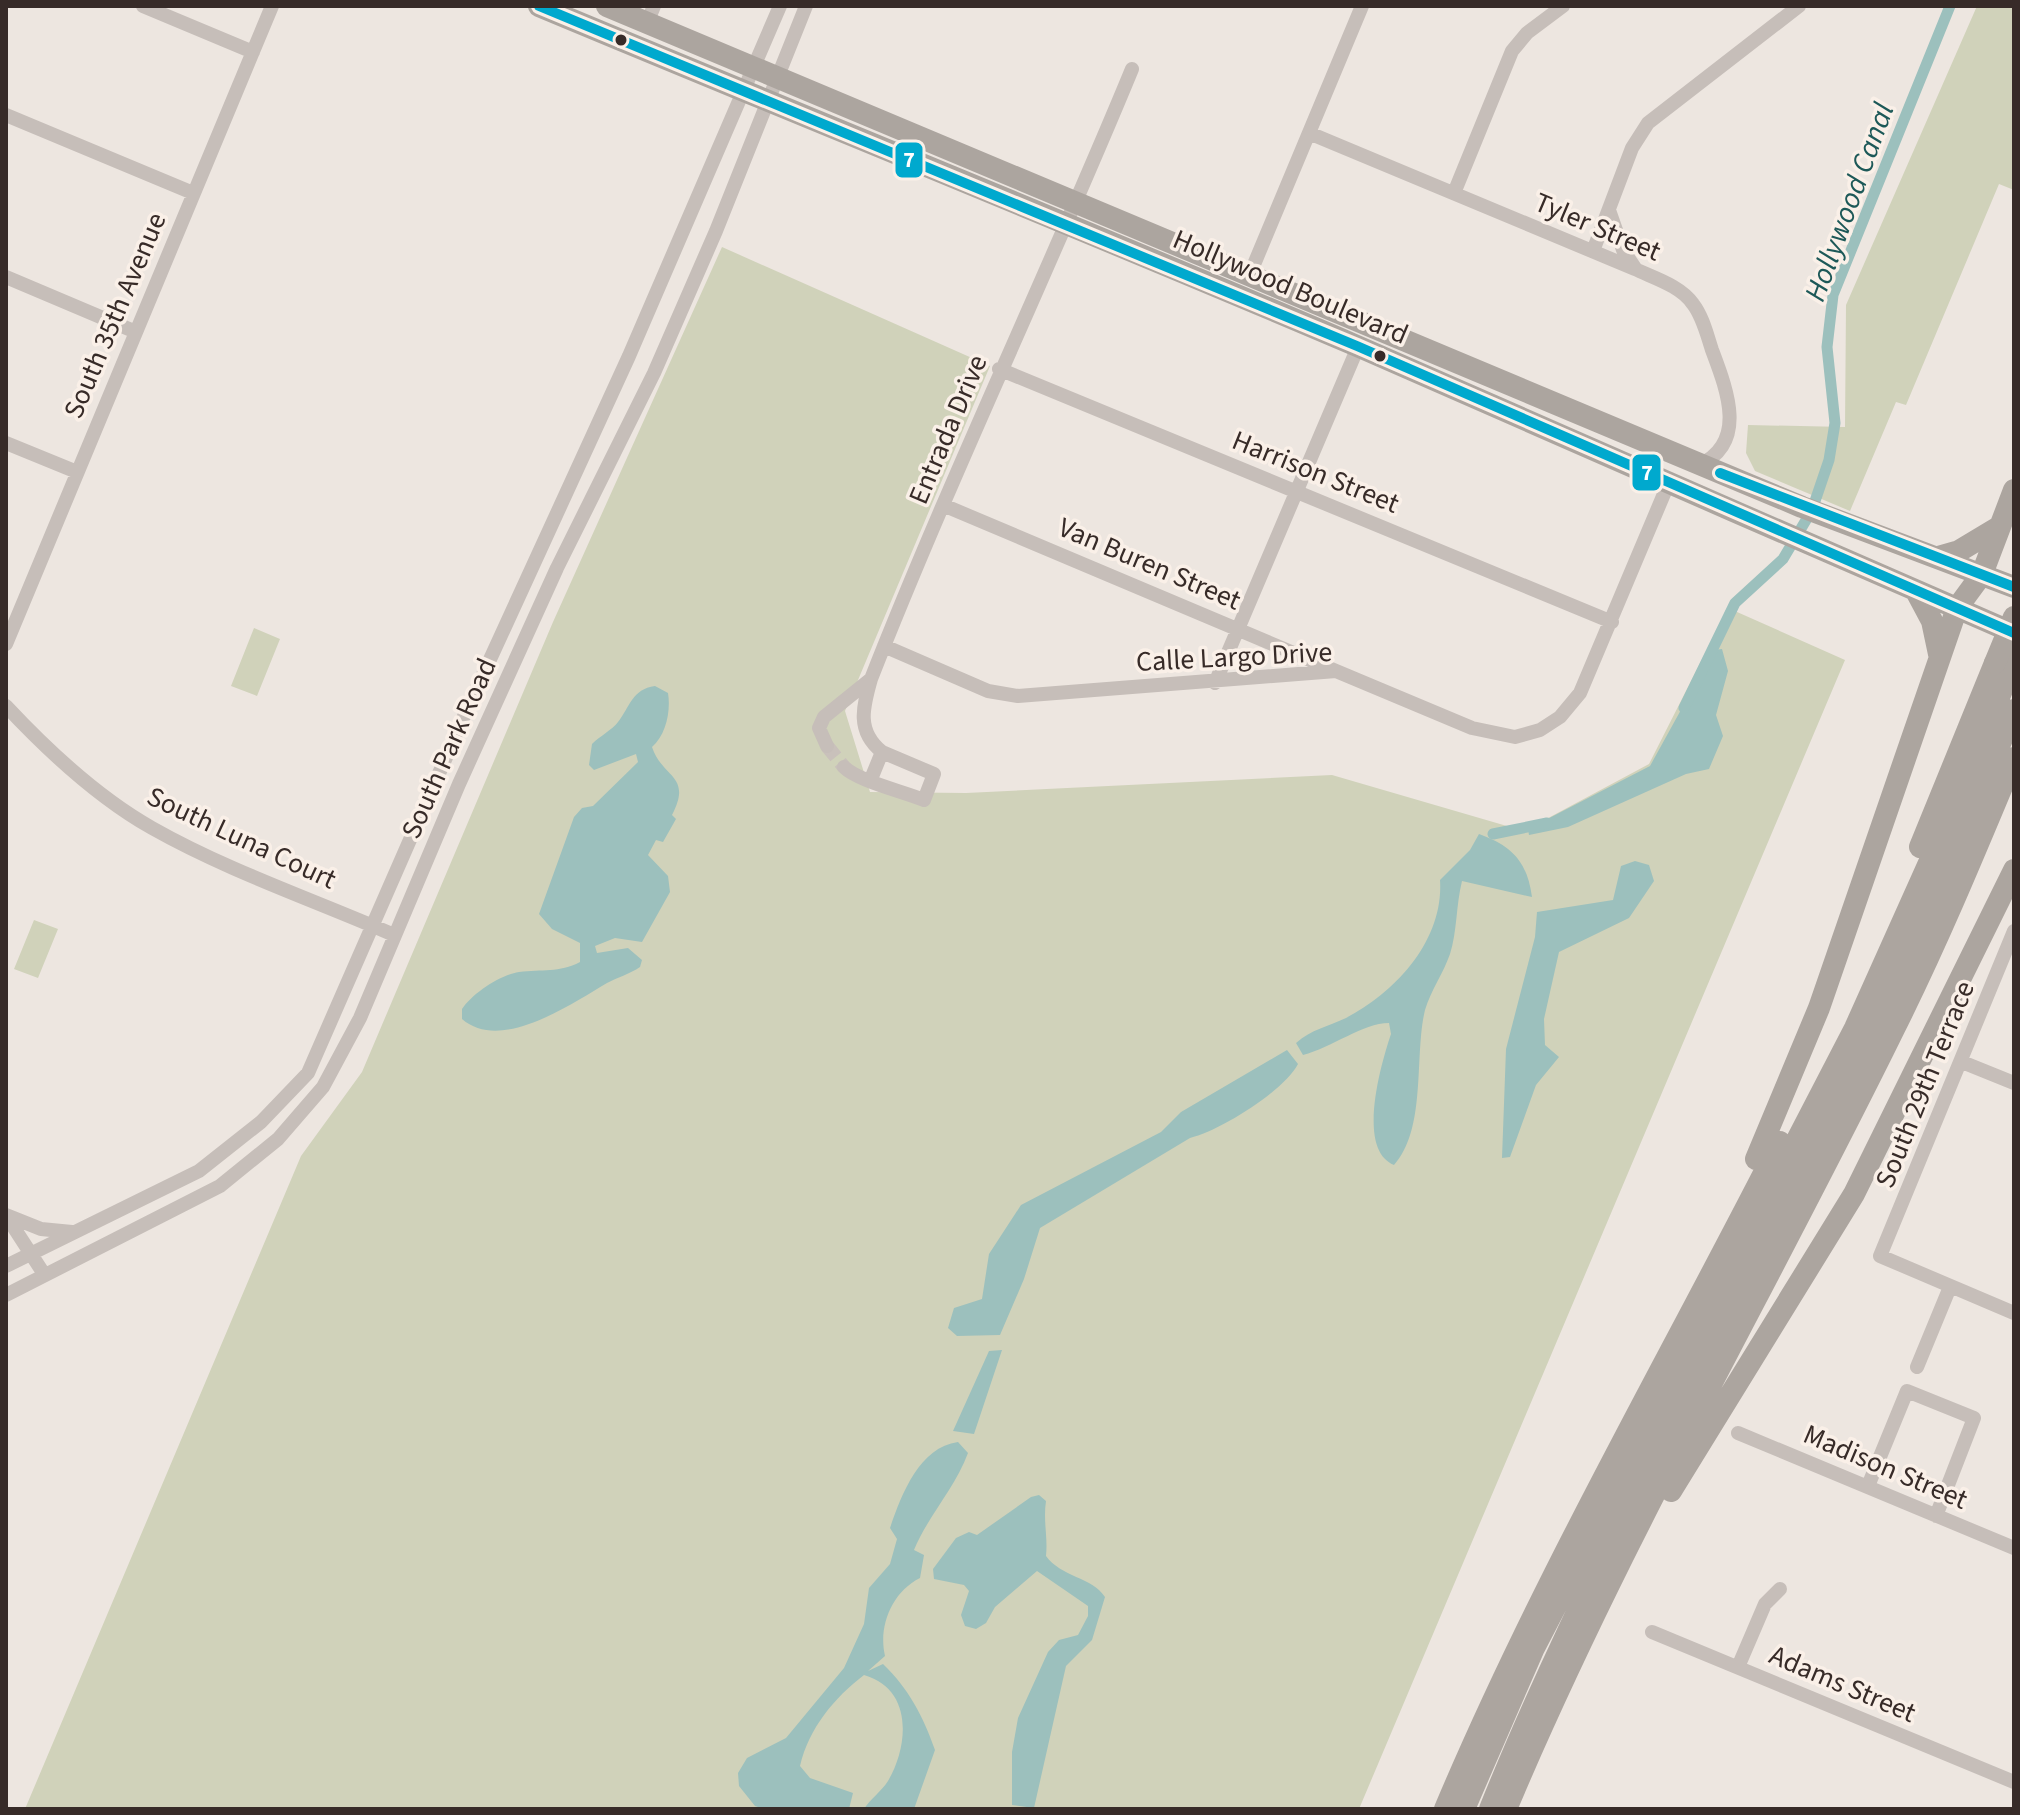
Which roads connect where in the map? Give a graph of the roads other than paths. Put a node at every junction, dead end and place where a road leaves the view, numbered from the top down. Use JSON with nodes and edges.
{"nodes":[{"id":1,"x":143,"y":6,"type":"edge"},
{"id":2,"x":272,"y":6,"type":"edge"},
{"id":3,"x":539,"y":6,"type":"edge"},
{"id":4,"x":607,"y":6,"type":"edge"},
{"id":5,"x":780,"y":6,"type":"edge"},
{"id":6,"x":806,"y":6,"type":"edge"},
{"id":7,"x":1362,"y":6,"type":"edge"},
{"id":8,"x":1563,"y":6,"type":"edge"},
{"id":9,"x":1799,"y":6,"type":"edge"},
{"id":10,"x":650,"y":14,"type":"edge"},
{"id":11,"x":253,"y":52,"type":"junction"},
{"id":12,"x":1132,"y":69,"type":"dead end"},
{"id":13,"x":753,"y":70,"type":"junction"},
{"id":14,"x":776,"y":79,"type":"junction"},
{"id":15,"x":744,"y":92,"type":"junction"},
{"id":16,"x":768,"y":102,"type":"junction"},
{"id":17,"x":6,"y":115,"type":"edge"},
{"id":18,"x":1309,"y":133,"type":"junction"},
{"id":19,"x":193,"y":193,"type":"junction"},
{"id":20,"x":1454,"y":193,"type":"junction"},
{"id":21,"x":1075,"y":200,"type":"junction"},
{"id":22,"x":1609,"y":210,"type":"junction"},
{"id":23,"x":1066,"y":223,"type":"junction"},
{"id":24,"x":1593,"y":251,"type":"junction"},
{"id":25,"x":1635,"y":269,"type":"junction"},
{"id":26,"x":1250,"y":274,"type":"junction"},
{"id":27,"x":6,"y":277,"type":"edge"},
{"id":28,"x":1272,"y":310,"type":"junction"},
{"id":29,"x":1341,"y":313,"type":"junction"},
{"id":30,"x":646,"y":317,"type":"junction"},
{"id":31,"x":673,"y":329,"type":"junction"},
{"id":32,"x":136,"y":332,"type":"junction"},
{"id":33,"x":1407,"y":341,"type":"junction"},
{"id":34,"x":1358,"y":347,"type":"junction"},
{"id":35,"x":999,"y":369,"type":"junction"},
{"id":36,"x":6,"y":443,"type":"edge"},
{"id":37,"x":1699,"y":465,"type":"junction"},
{"id":38,"x":77,"y":472,"type":"junction"},
{"id":39,"x":1669,"y":482,"type":"junction"},
{"id":40,"x":1295,"y":489,"type":"junction"},
{"id":41,"x":2014,"y":490,"type":"edge"},
{"id":42,"x":943,"y":505,"type":"junction"},
{"id":43,"x":1804,"y":525,"type":"junction"},
{"id":44,"x":1999,"y":527,"type":"junction"},
{"id":45,"x":1938,"y":557,"type":"junction"},
{"id":46,"x":1982,"y":574,"type":"junction"},
{"id":47,"x":2014,"y":587,"type":"edge"},
{"id":48,"x":1916,"y":591,"type":"junction"},
{"id":49,"x":1957,"y":608,"type":"junction"},
{"id":50,"x":2014,"y":617,"type":"edge"},
{"id":51,"x":1612,"y":622,"type":"junction"},
{"id":52,"x":1237,"y":628,"type":"junction"},
{"id":53,"x":2014,"y":633,"type":"edge"},
{"id":54,"x":6,"y":644,"type":"edge"},
{"id":55,"x":884,"y":646,"type":"junction"},
{"id":56,"x":1940,"y":660,"type":"junction"},
{"id":57,"x":2006,"y":665,"type":"edge"},
{"id":58,"x":1336,"y":671,"type":"junction"},
{"id":59,"x":871,"y":679,"type":"junction"},
{"id":60,"x":1215,"y":683,"type":"junction"},
{"id":61,"x":839,"y":703,"type":"junction"},
{"id":62,"x":6,"y":706,"type":"edge"},
{"id":63,"x":2014,"y":710,"type":"edge"},
{"id":64,"x":862,"y":713,"type":"junction"},
{"id":65,"x":827,"y":746,"type":"tunnel mouth"},
{"id":66,"x":882,"y":752,"type":"junction"},
{"id":67,"x":2014,"y":758,"type":"edge"},
{"id":68,"x":844,"y":767,"type":"tunnel mouth"},
{"id":69,"x":871,"y":779,"type":"junction"},
{"id":70,"x":2014,"y":870,"type":"edge"},
{"id":71,"x":372,"y":926,"type":"junction"},
{"id":72,"x":2014,"y":931,"type":"edge"},
{"id":73,"x":394,"y":935,"type":"junction"},
{"id":74,"x":1962,"y":1062,"type":"junction"},
{"id":75,"x":2014,"y":1083,"type":"edge"},
{"id":76,"x":6,"y":1216,"type":"edge"},
{"id":77,"x":77,"y":1232,"type":"junction"},
{"id":78,"x":1725,"y":1243,"type":"junction"},
{"id":79,"x":32,"y":1254,"type":"junction"},
{"id":80,"x":6,"y":1266,"type":"edge"},
{"id":81,"x":44,"y":1274,"type":"junction"},
{"id":82,"x":1950,"y":1287,"type":"junction"},
{"id":83,"x":6,"y":1295,"type":"edge"},
{"id":84,"x":2014,"y":1313,"type":"edge"},
{"id":85,"x":1917,"y":1367,"type":"dead end"},
{"id":86,"x":1738,"y":1433,"type":"dead end"},
{"id":87,"x":1868,"y":1486,"type":"junction"},
{"id":88,"x":1936,"y":1516,"type":"junction"},
{"id":89,"x":1632,"y":1538,"type":"junction"},
{"id":90,"x":2014,"y":1548,"type":"edge"},
{"id":91,"x":1780,"y":1589,"type":"dead end"},
{"id":92,"x":1652,"y":1632,"type":"dead end"},
{"id":93,"x":1738,"y":1667,"type":"junction"},
{"id":94,"x":2014,"y":1782,"type":"edge"},
{"id":95,"x":1445,"y":1809,"type":"edge"},
{"id":96,"x":1464,"y":1809,"type":"edge"},
{"id":97,"x":1490,"y":1809,"type":"edge"},
{"id":98,"x":1506,"y":1809,"type":"edge"}],
"edges":[{"from":1,"to":11,"type":"street"},
{"from":2,"to":11,"type":"street","name":"South 35th Avenue"},
{"from":3,"to":15,"type":"highway","name":"Hollywood Boulevard"},
{"from":4,"to":10,"type":"highway","name":"Hollywood Boulevard"},
{"from":5,"to":13,"type":"street","name":"South Park Road"},
{"from":6,"to":14,"type":"street","name":"South Park Road"},
{"from":7,"to":18,"type":"street"},
{"from":8,"to":20,"type":"street"},
{"from":9,"to":22,"type":"street"},
{"from":10,"to":13,"type":"highway","name":"Hollywood Boulevard"},
{"from":11,"to":19,"type":"street","name":"South 35th Avenue"},
{"from":12,"to":21,"type":"street","name":"Entrada Drive"},
{"from":13,"to":14,"type":"highway","name":"Hollywood Boulevard"},
{"from":13,"to":15,"type":"street","name":"South Park Road"},
{"from":14,"to":16,"type":"street","name":"South Park Road"},
{"from":14,"to":21,"type":"highway","name":"Hollywood Boulevard"},
{"from":15,"to":16,"type":"highway","name":"Hollywood Boulevard"},
{"from":15,"to":30,"type":"street","name":"South Park Road"},
{"from":16,"to":23,"type":"highway","name":"Hollywood Boulevard"},
{"from":16,"to":31,"type":"street","name":"South Park Road"},
{"from":17,"to":19,"type":"street"},
{"from":18,"to":20,"type":"street","name":"Tyler Street"},
{"from":18,"to":26,"type":"street"},
{"from":19,"to":32,"type":"street","name":"South 35th Avenue"},
{"from":20,"to":24,"type":"street","name":"Tyler Street"},
{"from":21,"to":23,"type":"street","name":"Entrada Drive"},
{"from":21,"to":26,"type":"highway","name":"Hollywood Boulevard"},
{"from":22,"to":24,"type":"street"},
{"from":22,"to":25,"type":"street"},
{"from":23,"to":28,"type":"highway","name":"Hollywood Boulevard"},
{"from":23,"to":35,"type":"street","name":"Entrada Drive"},
{"from":24,"to":25,"type":"street","name":"Tyler Street"},
{"from":25,"to":37,"type":"street","name":"Tyler Street"},
{"from":26,"to":29,"type":"highway","name":"Hollywood Boulevard"},
{"from":27,"to":32,"type":"street"},
{"from":28,"to":29,"type":"highway"},
{"from":28,"to":34,"type":"highway","name":"Hollywood Boulevard"},
{"from":29,"to":33,"type":"highway","name":"Hollywood Boulevard"},
{"from":30,"to":31,"type":"street"},
{"from":30,"to":71,"type":"street","name":"South Park Road"},
{"from":31,"to":73,"type":"street","name":"South Park Road"},
{"from":32,"to":38,"type":"street","name":"South 35th Avenue"},
{"from":33,"to":34,"type":"highway"},
{"from":33,"to":37,"type":"highway","name":"Hollywood Boulevard"},
{"from":34,"to":39,"type":"highway","name":"Hollywood Boulevard"},
{"from":34,"to":40,"type":"street"},
{"from":35,"to":40,"type":"street","name":"Harrison Street"},
{"from":35,"to":42,"type":"street","name":"Entrada Drive"},
{"from":36,"to":38,"type":"street"},
{"from":37,"to":43,"type":"highway","name":"Hollywood Boulevard"},
{"from":38,"to":54,"type":"street","name":"South 35th Avenue"},
{"from":39,"to":43,"type":"highway","name":"Hollywood Boulevard"},
{"from":39,"to":51,"type":"street","name":"Calle Largo Drive"},
{"from":40,"to":51,"type":"street","name":"Harrison Street"},
{"from":40,"to":52,"type":"street"},
{"from":41,"to":44,"type":"highway"},
{"from":42,"to":52,"type":"street","name":"Van Buren Street"},
{"from":42,"to":55,"type":"street","name":"Entrada Drive"},
{"from":43,"to":45,"type":"highway","name":"Hollywood Boulevard"},
{"from":43,"to":48,"type":"highway","name":"Hollywood Boulevard"},
{"from":44,"to":45,"type":"highway"},
{"from":44,"to":46,"type":"highway"},
{"from":45,"to":46,"type":"highway","name":"Hollywood Boulevard"},
{"from":46,"to":47,"type":"highway","name":"Hollywood Boulevard"},
{"from":46,"to":49,"type":"highway"},
{"from":48,"to":49,"type":"highway","name":"Hollywood Boulevard"},
{"from":48,"to":56,"type":"highway"},
{"from":49,"to":53,"type":"highway","name":"Hollywood Boulevard"},
{"from":49,"to":56,"type":"highway"},
{"from":50,"to":57,"type":"highway","bridge":true},
{"from":51,"to":58,"type":"street","name":"Calle Largo Drive"},
{"from":52,"to":58,"type":"street","name":"Van Buren Street"},
{"from":52,"to":60,"type":"street"},
{"from":55,"to":59,"type":"street","name":"Entrada Drive"},
{"from":55,"to":60,"type":"street","name":"Calle Largo Drive"},
{"from":56,"to":78,"type":"highway"},
{"from":57,"to":78,"type":"highway"},
{"from":57,"to":96,"type":"highway"},
{"from":58,"to":60,"type":"street","name":"Calle Largo Drive"},
{"from":59,"to":61,"type":"street"},
{"from":59,"to":64,"type":"street","name":"Entrada Drive"},
{"from":61,"to":64,"type":"street"},
{"from":61,"to":65,"type":"street"},
{"from":62,"to":71,"type":"street","name":"South Luna Court"},
{"from":63,"to":97,"type":"highway"},
{"from":64,"to":66,"type":"street"},
{"from":66,"to":69,"type":"street"},
{"from":66,"to":69,"type":"street"},
{"from":67,"to":89,"type":"highway"},
{"from":68,"to":69,"type":"street"},
{"from":70,"to":89,"type":"highway"},
{"from":71,"to":73,"type":"street","name":"South Luna Court"},
{"from":71,"to":77,"type":"street","name":"South Park Road"},
{"from":72,"to":74,"type":"street","name":"South 29th Terrace"},
{"from":73,"to":81,"type":"street","name":"South Park Road"},
{"from":74,"to":75,"type":"street"},
{"from":74,"to":82,"type":"street","name":"South 29th Terrace"},
{"from":76,"to":77,"type":"street"},
{"from":76,"to":79,"type":"street"},
{"from":77,"to":79,"type":"street","name":"South Park Road"},
{"from":78,"to":95,"type":"highway"},
{"from":79,"to":80,"type":"street","name":"South Park Road"},
{"from":79,"to":81,"type":"street"},
{"from":81,"to":83,"type":"street","name":"South Park Road"},
{"from":82,"to":84,"type":"street"},
{"from":82,"to":85,"type":"street"},
{"from":86,"to":87,"type":"street","name":"Madison Street"},
{"from":87,"to":88,"type":"street","name":"Madison Street"},
{"from":87,"to":88,"type":"street"},
{"from":88,"to":90,"type":"street","name":"Madison Street"},
{"from":89,"to":98,"type":"highway"},
{"from":91,"to":93,"type":"street"},
{"from":92,"to":93,"type":"street","name":"Adams Street"},
{"from":93,"to":94,"type":"street","name":"Adams Street"}]}
